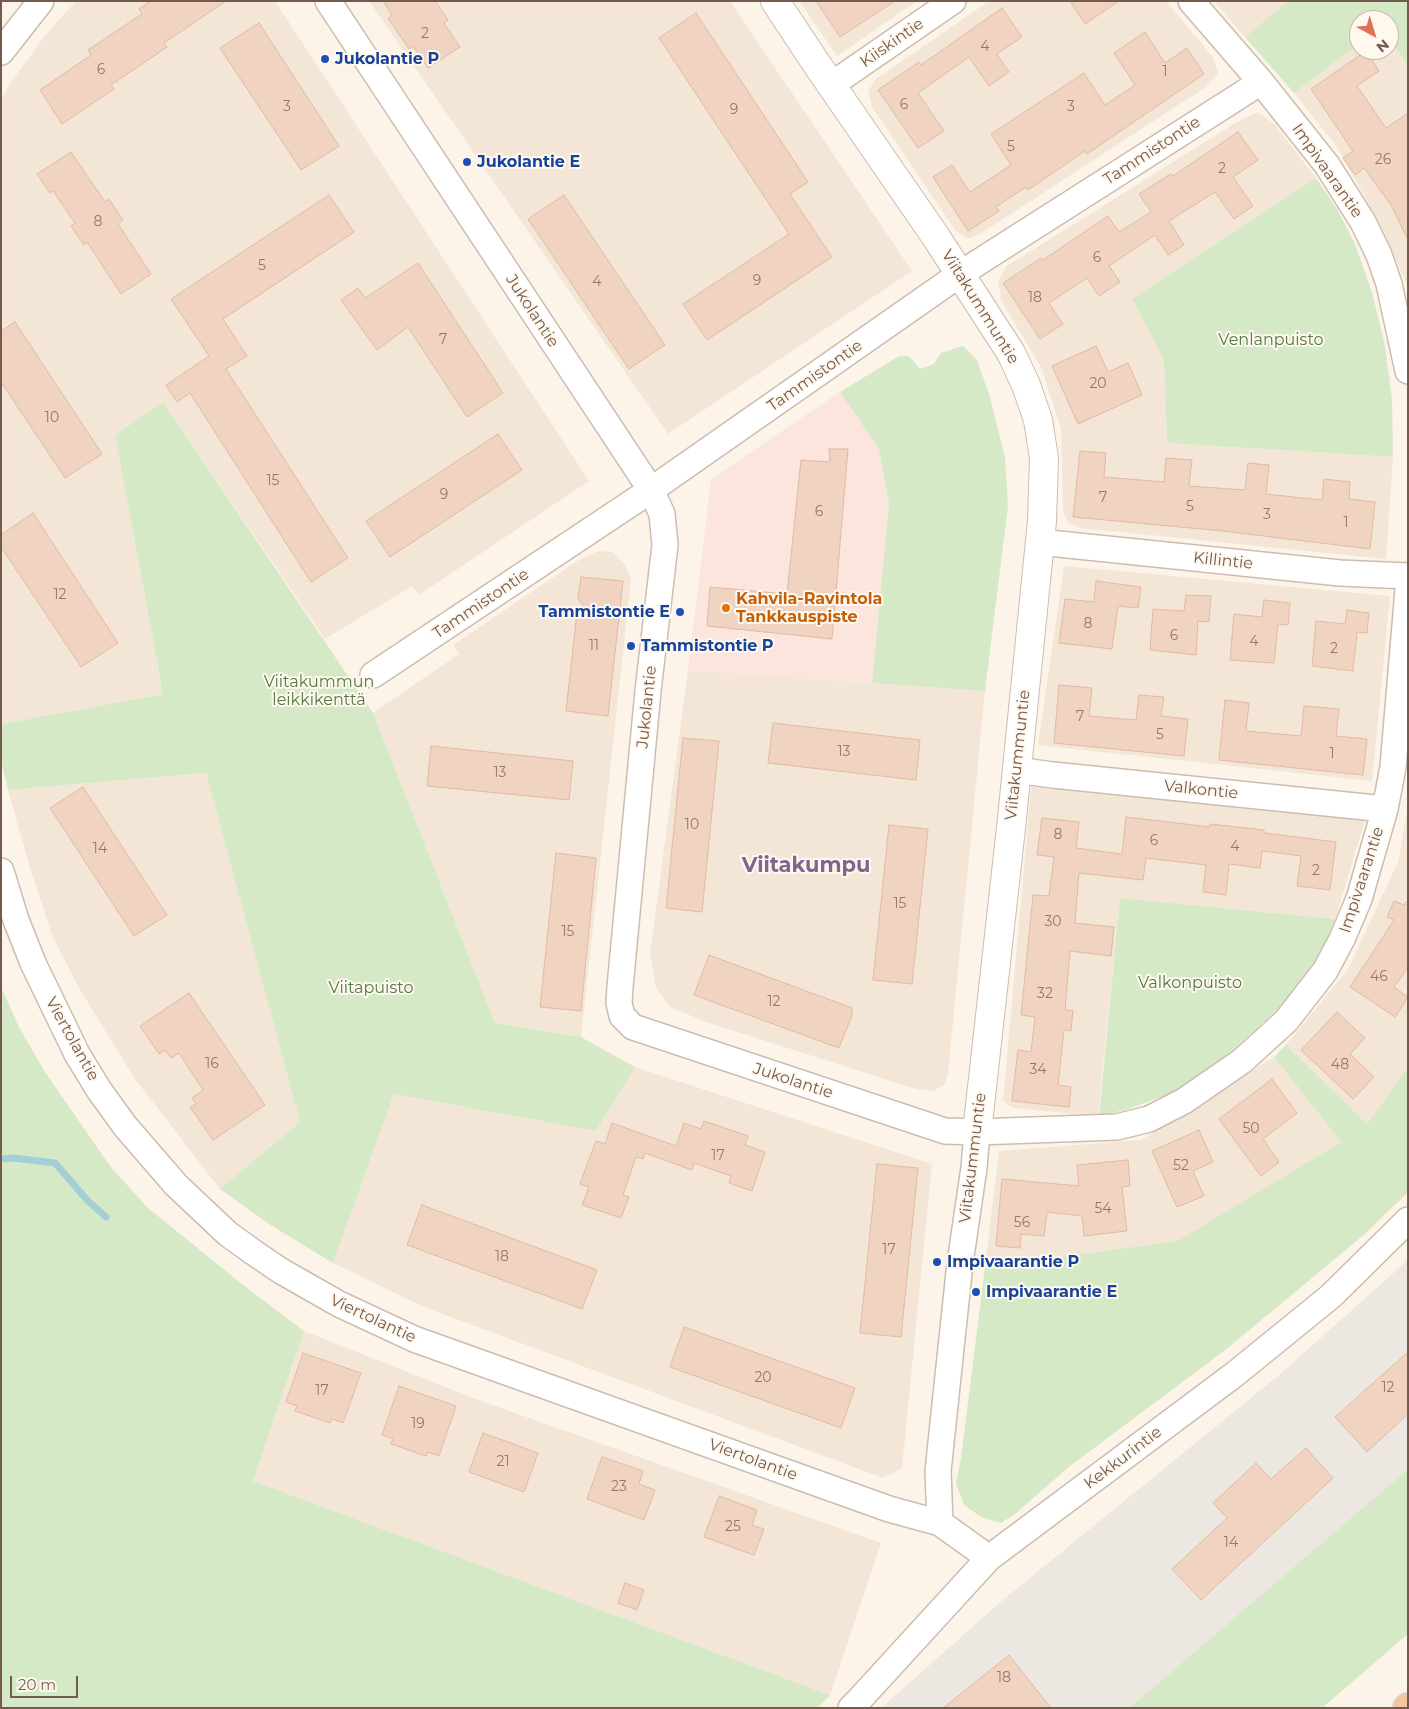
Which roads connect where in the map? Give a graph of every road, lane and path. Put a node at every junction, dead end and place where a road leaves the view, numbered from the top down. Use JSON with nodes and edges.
{"nodes":[{"id":1,"x":41,"y":1,"type":"edge"},
{"id":2,"x":328,"y":1,"type":"edge"},
{"id":3,"x":775,"y":1,"type":"edge"},
{"id":4,"x":953,"y":1,"type":"edge"},
{"id":5,"x":1191,"y":1,"type":"edge"},
{"id":6,"x":1,"y":52,"type":"edge"},
{"id":7,"x":1261,"y":82,"type":"junction"},
{"id":8,"x":831,"y":85,"type":"junction"},
{"id":9,"x":960,"y":274,"type":"junction"},
{"id":10,"x":1408,"y":371,"type":"edge"},
{"id":11,"x":651,"y":490,"type":"junction"},
{"id":12,"x":1039,"y":542,"type":"junction"},
{"id":13,"x":1408,"y":576,"type":"edge"},
{"id":14,"x":1408,"y":590,"type":"edge"},
{"id":15,"x":373,"y":675,"type":"dead end"},
{"id":16,"x":1016,"y":770,"type":"junction"},
{"id":17,"x":1385,"y":809,"type":"junction"},
{"id":18,"x":1,"y":872,"type":"edge"},
{"id":19,"x":977,"y":1132,"type":"junction"},
{"id":20,"x":1408,"y":1220,"type":"edge"},
{"id":21,"x":940,"y":1523,"type":"junction"},
{"id":22,"x":989,"y":1558,"type":"junction"},
{"id":23,"x":850,"y":1708,"type":"edge"}],
"edges":[{"from":1,"to":6,"type":"street"},
{"from":2,"to":11,"type":"street","name":"Jukolantie"},
{"from":3,"to":8,"type":"street","name":"Viitakummuntie"},
{"from":4,"to":8,"type":"street","name":"Kiiskintie"},
{"from":5,"to":7,"type":"street","name":"Impivaarantie"},
{"from":7,"to":9,"type":"street","name":"Tammistontie"},
{"from":7,"to":10,"type":"street","name":"Impivaarantie"},
{"from":8,"to":9,"type":"street","name":"Viitakummuntie"},
{"from":9,"to":11,"type":"street","name":"Tammistontie"},
{"from":9,"to":12,"type":"street","name":"Viitakummuntie"},
{"from":11,"to":15,"type":"street","name":"Tammistontie"},
{"from":11,"to":19,"type":"street","name":"Jukolantie"},
{"from":12,"to":13,"type":"street","name":"Killintie"},
{"from":12,"to":16,"type":"street","name":"Viitakummuntie"},
{"from":14,"to":17,"type":"street","name":"Impivaarantie"},
{"from":16,"to":17,"type":"street","name":"Valkontie"},
{"from":16,"to":19,"type":"street","name":"Viitakummuntie"},
{"from":17,"to":19,"type":"street","name":"Impivaarantie"},
{"from":18,"to":21,"type":"street","name":"Viertolantie"},
{"from":19,"to":21,"type":"street","name":"Viitakummuntie"},
{"from":20,"to":22,"type":"street","name":"Kekkurintie"},
{"from":21,"to":22,"type":"street"},
{"from":22,"to":23,"type":"street","name":"Kekkurintie"}]}
